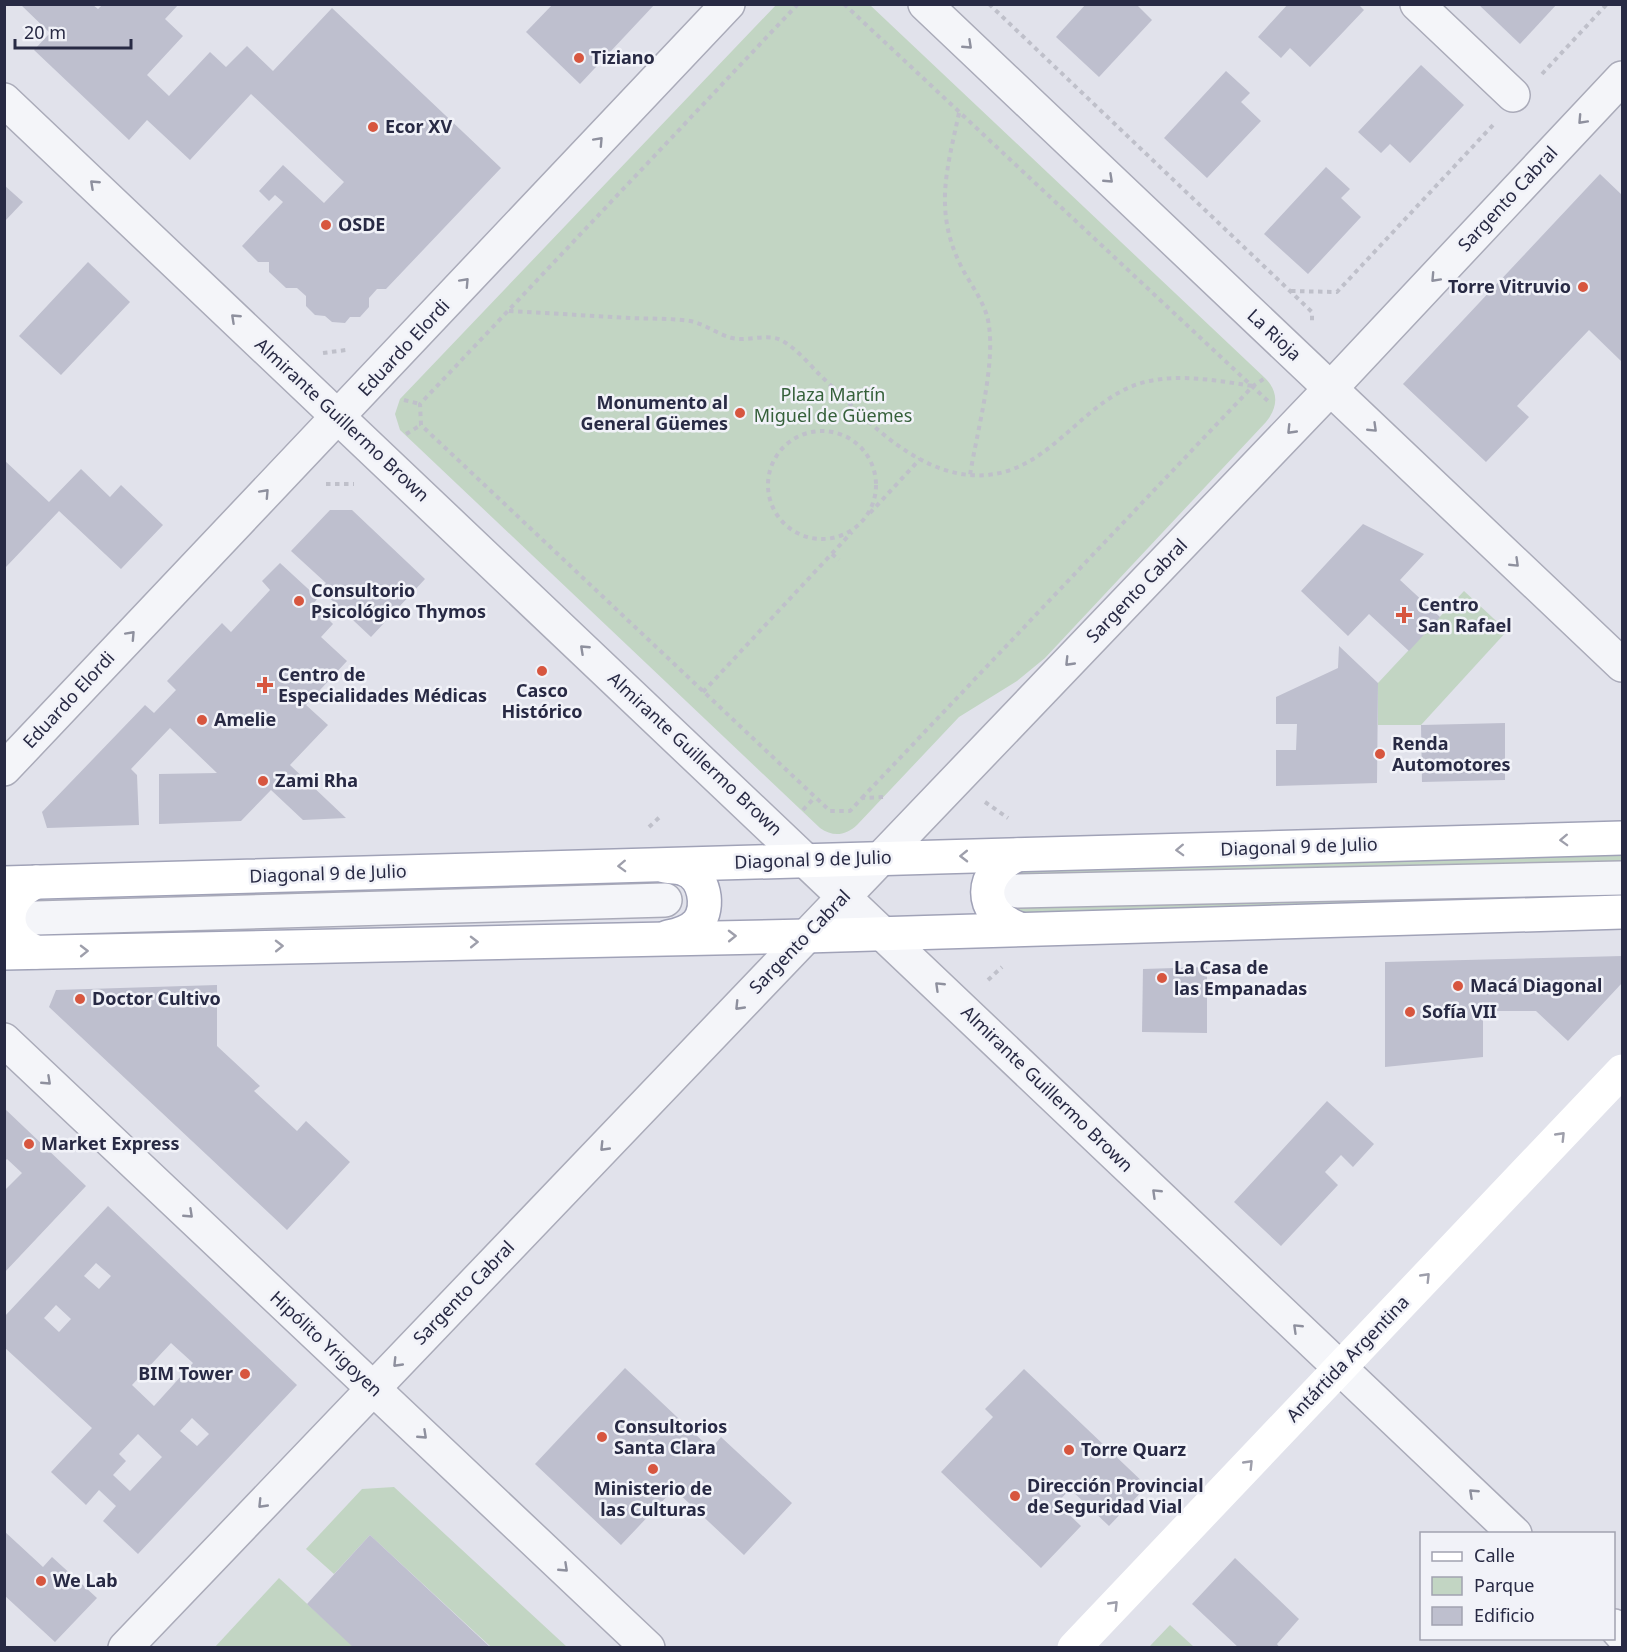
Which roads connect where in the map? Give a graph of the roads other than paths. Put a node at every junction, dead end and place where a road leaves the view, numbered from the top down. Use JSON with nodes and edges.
{"nodes":[{"id":1,"x":728,"y":4,"type":"edge"},
{"id":2,"x":926,"y":4,"type":"edge"},
{"id":3,"x":1417,"y":4,"type":"edge"},
{"id":4,"x":1623,"y":78,"type":"edge"},
{"id":5,"x":1516,"y":99,"type":"road end"},
{"id":6,"x":4,"y":100,"type":"edge"},
{"id":7,"x":1331,"y":388,"type":"junction"},
{"id":8,"x":339,"y":416,"type":"junction"},
{"id":9,"x":1623,"y":666,"type":"edge"},
{"id":10,"x":4,"y":769,"type":"edge"},
{"id":11,"x":1623,"y":838,"type":"edge"},
{"id":12,"x":1017,"y":839,"type":"junction"},
{"id":13,"x":881,"y":857,"type":"junction"},
{"id":14,"x":807,"y":860,"type":"junction"},
{"id":15,"x":659,"y":866,"type":"junction"},
{"id":16,"x":1623,"y":878,"type":"edge"},
{"id":17,"x":20,"y":882,"type":"edge"},
{"id":18,"x":1018,"y":891,"type":"dead end"},
{"id":19,"x":844,"y":896,"type":"junction"},
{"id":20,"x":665,"y":900,"type":"dead end"},
{"id":21,"x":1623,"y":912,"type":"edge"},
{"id":22,"x":36,"y":918,"type":"dead end"},
{"id":23,"x":1017,"y":928,"type":"junction"},
{"id":24,"x":881,"y":932,"type":"junction"},
{"id":25,"x":806,"y":936,"type":"junction"},
{"id":26,"x":666,"y":937,"type":"junction"},
{"id":27,"x":20,"y":953,"type":"edge"},
{"id":28,"x":4,"y":1041,"type":"edge"},
{"id":29,"x":1623,"y":1071,"type":"edge"},
{"id":30,"x":1340,"y":1368,"type":"junction"},
{"id":31,"x":373,"y":1388,"type":"junction"},
{"id":32,"x":1514,"y":1532,"type":"edge"},
{"id":33,"x":125,"y":1647,"type":"edge"},
{"id":34,"x":648,"y":1647,"type":"edge"},
{"id":35,"x":1074,"y":1647,"type":"edge"}],
"edges":[{"from":8,"to":1,"type":"street","name":"Eduardo Elordi","one_way":true},
{"from":2,"to":7,"type":"street","name":"La Rioja","one_way":true},
{"from":3,"to":5,"type":"street"},
{"from":4,"to":7,"type":"street","name":"Sargento Cabral","one_way":true},
{"from":8,"to":6,"type":"street","name":"Almirante Guillermo Brown","one_way":true},
{"from":7,"to":9,"type":"street","name":"La Rioja","one_way":true},
{"from":7,"to":13,"type":"street","name":"Sargento Cabral","one_way":true},
{"from":10,"to":8,"type":"street","name":"Eduardo Elordi","one_way":true},
{"from":14,"to":8,"type":"street","name":"Almirante Guillermo Brown","one_way":true},
{"from":11,"to":12,"type":"main road","name":"Diagonal 9 de Julio","one_way":true},
{"from":12,"to":13,"type":"main road","name":"Diagonal 9 de Julio","one_way":true},
{"from":12,"to":23,"type":"main road"},
{"from":13,"to":14,"type":"main road","name":"Diagonal 9 de Julio"},
{"from":13,"to":19,"type":"street","name":"Sargento Cabral"},
{"from":14,"to":15,"type":"main road","name":"Diagonal 9 de Julio"},
{"from":14,"to":19,"type":"street","name":"Almirante Guillermo Brown"},
{"from":15,"to":17,"type":"main road","name":"Diagonal 9 de Julio","one_way":true},
{"from":15,"to":26,"type":"main road"},
{"from":16,"to":18,"type":"street"},
{"from":17,"to":27,"type":"main road"},
{"from":19,"to":24,"type":"street","name":"Almirante Guillermo Brown"},
{"from":19,"to":25,"type":"street","name":"Sargento Cabral"},
{"from":20,"to":22,"type":"street"},
{"from":21,"to":23,"type":"main road"},
{"from":23,"to":24,"type":"main road"},
{"from":24,"to":25,"type":"main road"},
{"from":30,"to":24,"type":"street","name":"Almirante Guillermo Brown","one_way":true},
{"from":26,"to":25,"type":"main road","one_way":true},
{"from":25,"to":31,"type":"street","name":"Sargento Cabral","one_way":true},
{"from":27,"to":26,"type":"main road","one_way":true},
{"from":28,"to":31,"type":"street","name":"Hipólito Yrigoyen","one_way":true},
{"from":30,"to":29,"type":"main road","name":"Antártida Argentina","one_way":true},
{"from":32,"to":30,"type":"street","name":"Almirante Guillermo Brown","one_way":true},
{"from":35,"to":30,"type":"main road","name":"Antártida Argentina","one_way":true},
{"from":31,"to":33,"type":"street","name":"Sargento Cabral","one_way":true},
{"from":31,"to":34,"type":"street","name":"Hipólito Yrigoyen","one_way":true}]}
